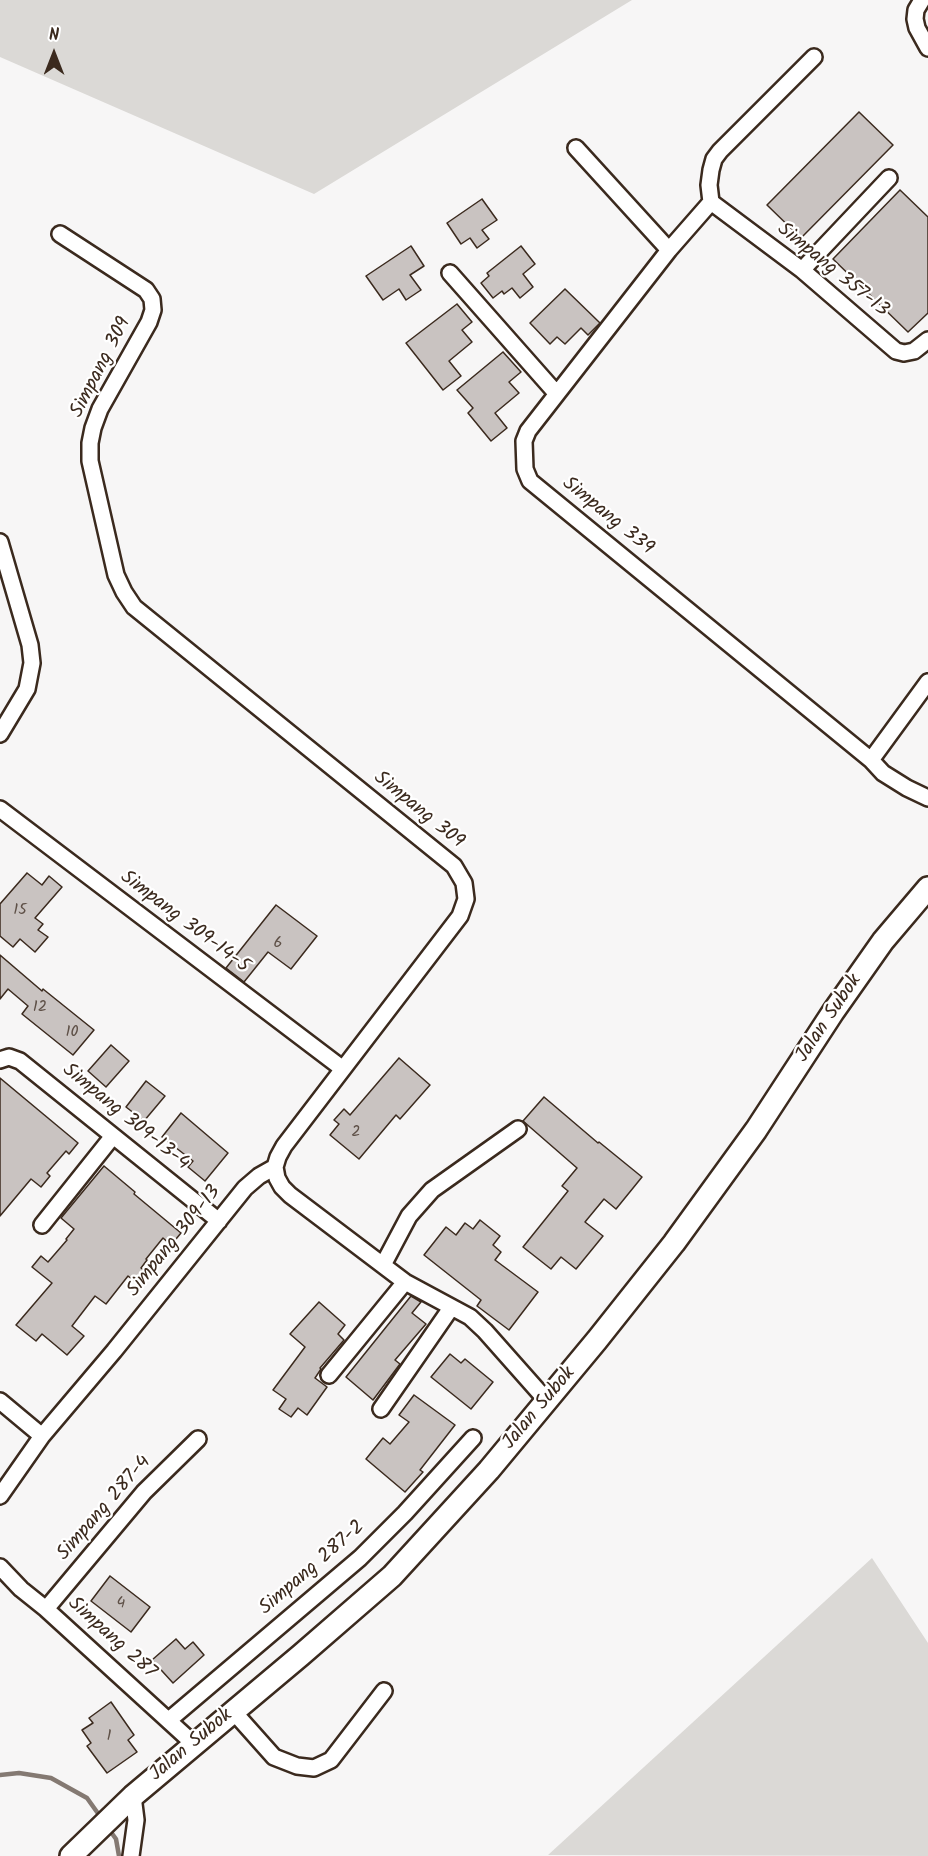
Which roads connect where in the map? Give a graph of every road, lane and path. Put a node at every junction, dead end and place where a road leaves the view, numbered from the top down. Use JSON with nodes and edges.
{"nodes":[{"id":1,"x":922,"y":0,"type":"edge"},
{"id":2,"x":928,"y":48,"type":"edge"},
{"id":3,"x":814,"y":57,"type":"dead end"},
{"id":4,"x":576,"y":148,"type":"dead end"},
{"id":5,"x":889,"y":178,"type":"dead end"},
{"id":6,"x":711,"y":202,"type":"junction"},
{"id":7,"x":60,"y":234,"type":"dead end"},
{"id":8,"x":669,"y":250,"type":"junction"},
{"id":9,"x":802,"y":270,"type":"junction"},
{"id":10,"x":450,"y":273,"type":"dead end"},
{"id":11,"x":928,"y":340,"type":"edge"},
{"id":12,"x":556,"y":393,"type":"junction"},
{"id":13,"x":0,"y":542,"type":"edge"},
{"id":14,"x":928,"y":682,"type":"edge"},
{"id":15,"x":0,"y":734,"type":"edge"},
{"id":16,"x":871,"y":760,"type":"junction"},
{"id":17,"x":928,"y":798,"type":"edge"},
{"id":18,"x":0,"y":809,"type":"edge"},
{"id":19,"x":928,"y":888,"type":"edge"},
{"id":20,"x":0,"y":1059,"type":"edge"},
{"id":21,"x":343,"y":1069,"type":"junction"},
{"id":22,"x":518,"y":1129,"type":"dead end"},
{"id":23,"x":113,"y":1136,"type":"junction"},
{"id":24,"x":275,"y":1167,"type":"junction"},
{"id":25,"x":219,"y":1221,"type":"junction"},
{"id":26,"x":42,"y":1225,"type":"dead end"},
{"id":27,"x":383,"y":1265,"type":"junction"},
{"id":28,"x":405,"y":1282,"type":"junction"},
{"id":29,"x":451,"y":1308,"type":"junction"},
{"id":30,"x":329,"y":1376,"type":"dead end"},
{"id":31,"x":0,"y":1401,"type":"edge"},
{"id":32,"x":547,"y":1401,"type":"junction"},
{"id":33,"x":381,"y":1410,"type":"dead end"},
{"id":34,"x":42,"y":1436,"type":"junction"},
{"id":35,"x":473,"y":1438,"type":"dead end"},
{"id":36,"x":198,"y":1439,"type":"dead end"},
{"id":37,"x":0,"y":1496,"type":"edge"},
{"id":38,"x":0,"y":1567,"type":"edge"},
{"id":39,"x":46,"y":1609,"type":"junction"},
{"id":40,"x":384,"y":1691,"type":"dead end"},
{"id":41,"x":233,"y":1711,"type":"junction"},
{"id":42,"x":169,"y":1720,"type":"junction"},
{"id":43,"x":194,"y":1744,"type":"junction"},
{"id":44,"x":133,"y":1796,"type":"junction"},
{"id":45,"x":75,"y":1852,"type":"edge"},
{"id":46,"x":131,"y":1856,"type":"edge"}],
"edges":[{"from":1,"to":2,"type":"street"},
{"from":3,"to":6,"type":"street"},
{"from":4,"to":8,"type":"street"},
{"from":5,"to":9,"type":"street"},
{"from":6,"to":8,"type":"street","name":"Simpang 339"},
{"from":6,"to":9,"type":"street","name":"Simpang 357-13"},
{"from":7,"to":21,"type":"street","name":"Simpang 309"},
{"from":8,"to":12,"type":"street","name":"Simpang 339"},
{"from":9,"to":11,"type":"street","name":"Simpang 357-13"},
{"from":10,"to":12,"type":"street"},
{"from":12,"to":16,"type":"street","name":"Simpang 339"},
{"from":13,"to":15,"type":"street"},
{"from":14,"to":16,"type":"street"},
{"from":16,"to":17,"type":"street","name":"Simpang 339"},
{"from":18,"to":21,"type":"street","name":"Simpang 309-14-5"},
{"from":19,"to":32,"type":"main road","name":"Jalan Subok"},
{"from":20,"to":23,"type":"street","name":"Simpang 309-13-4"},
{"from":21,"to":24,"type":"street","name":"Simpang 309"},
{"from":22,"to":27,"type":"street"},
{"from":23,"to":25,"type":"street","name":"Simpang 309-13-4"},
{"from":23,"to":26,"type":"street"},
{"from":24,"to":25,"type":"street","name":"Simpang 309-13"},
{"from":24,"to":27,"type":"street"},
{"from":25,"to":34,"type":"street","name":"Simpang 309-13"},
{"from":27,"to":28,"type":"street"},
{"from":28,"to":29,"type":"street"},
{"from":28,"to":30,"type":"street"},
{"from":29,"to":32,"type":"street"},
{"from":29,"to":33,"type":"street"},
{"from":31,"to":34,"type":"street"},
{"from":32,"to":41,"type":"main road","name":"Jalan Subok"},
{"from":34,"to":37,"type":"street"},
{"from":35,"to":42,"type":"street","name":"Simpang 287-2"},
{"from":36,"to":39,"type":"street","name":"Simpang 287-4"},
{"from":38,"to":39,"type":"street","name":"Simpang 287"},
{"from":39,"to":42,"type":"street","name":"Simpang 287"},
{"from":40,"to":41,"type":"street"},
{"from":41,"to":43,"type":"main road","name":"Jalan Subok"},
{"from":42,"to":43,"type":"street","name":"Simpang 287"},
{"from":43,"to":44,"type":"main road","name":"Jalan Subok"},
{"from":44,"to":45,"type":"main road","name":"Jalan Subok"},
{"from":44,"to":46,"type":"street"}]}
